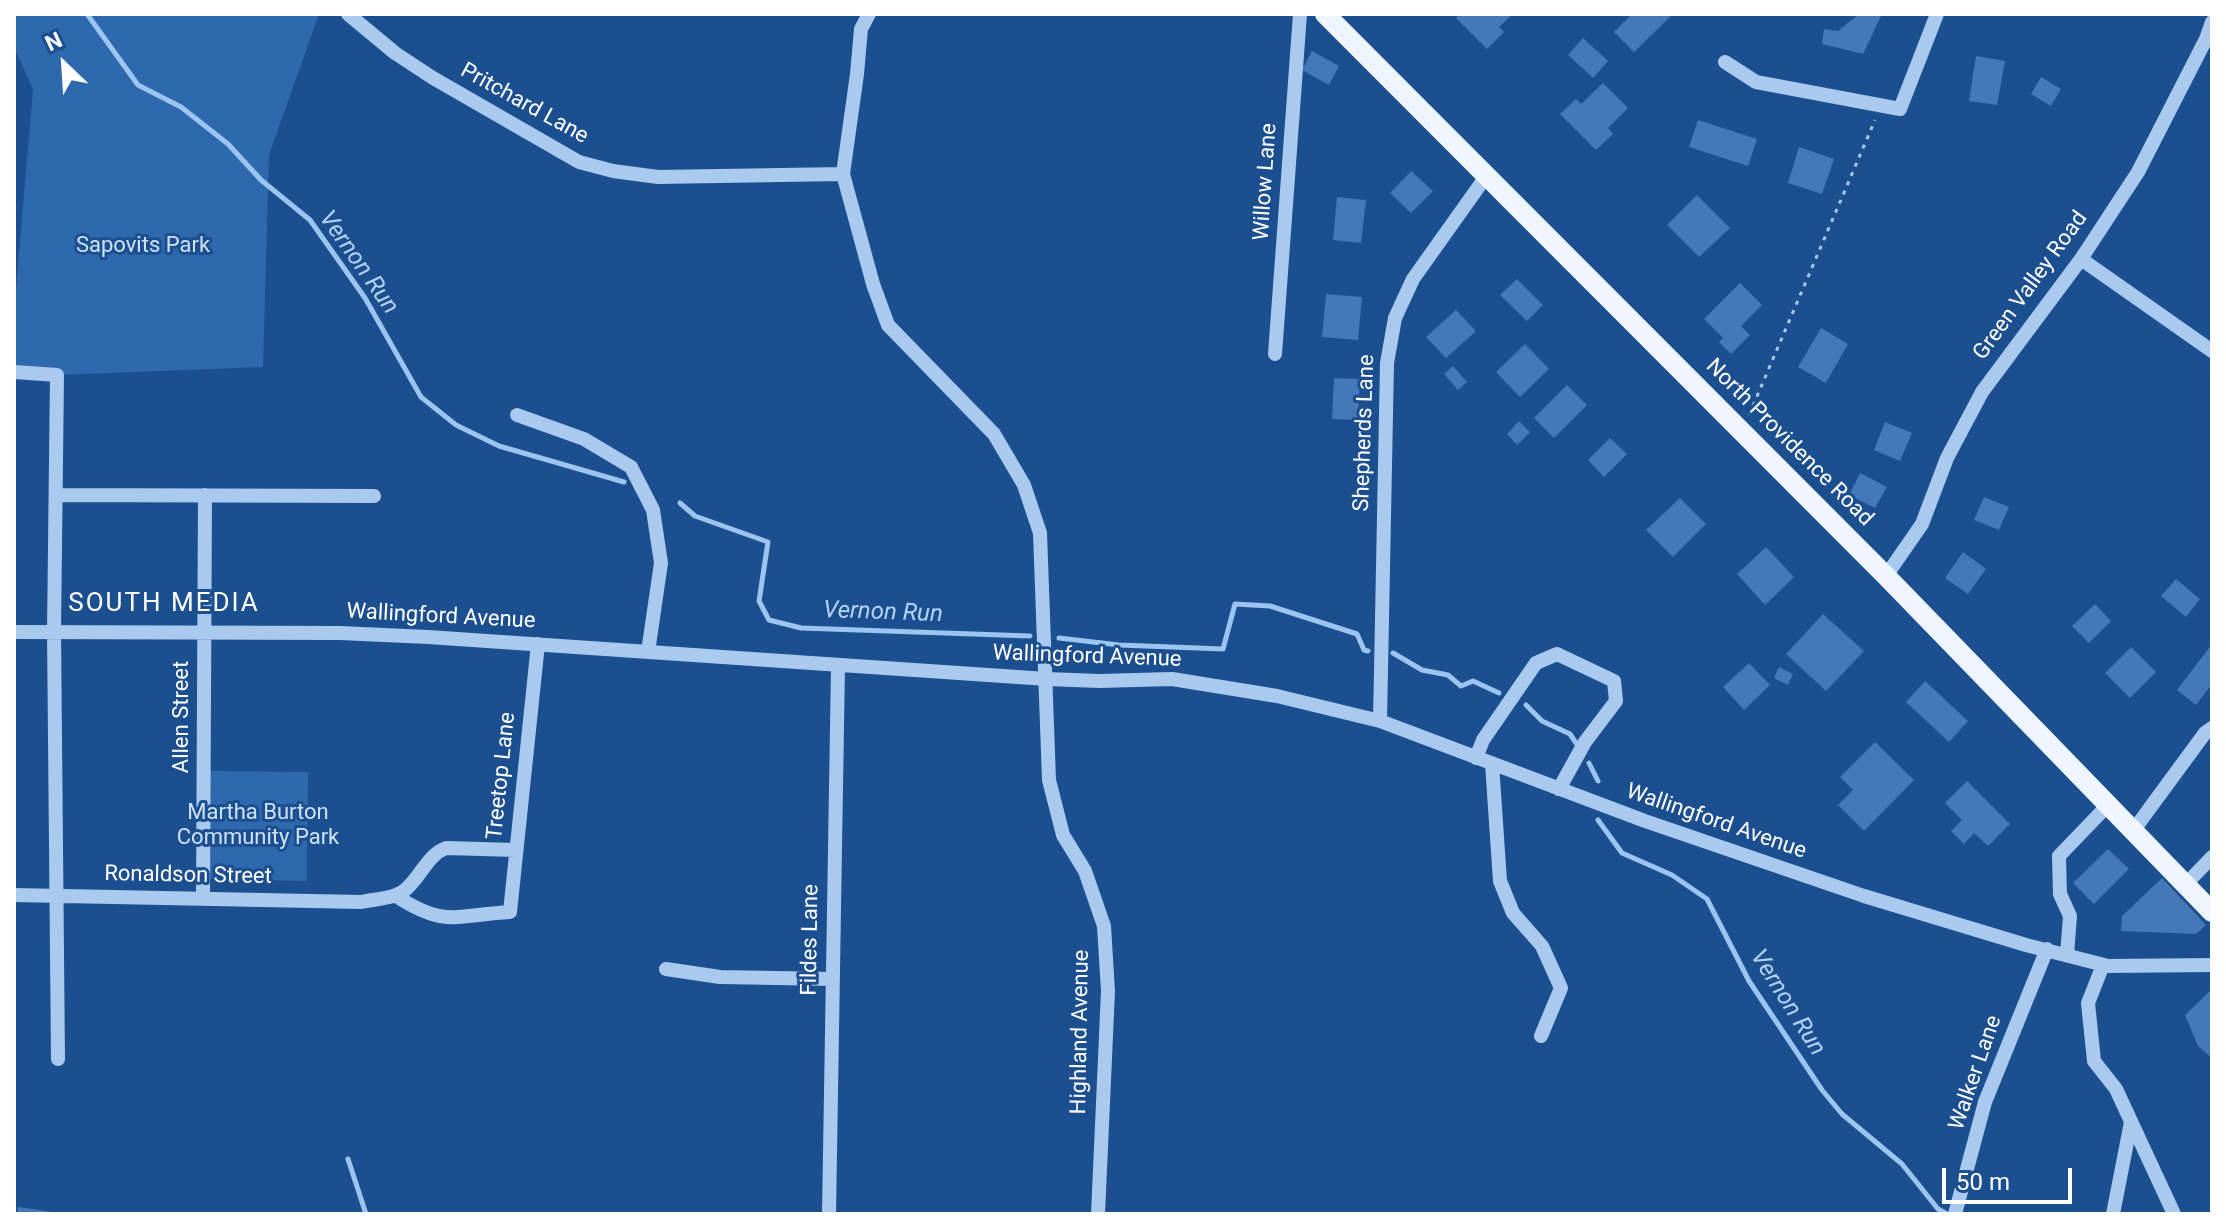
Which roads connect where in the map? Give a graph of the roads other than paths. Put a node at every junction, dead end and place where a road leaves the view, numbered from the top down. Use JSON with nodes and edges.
{"nodes":[{"id":1,"x":348,"y":14,"type":"edge"},
{"id":2,"x":869,"y":14,"type":"edge"},
{"id":3,"x":1300,"y":14,"type":"edge"},
{"id":4,"x":1325,"y":14,"type":"edge"},
{"id":5,"x":1937,"y":14,"type":"edge"},
{"id":6,"x":2212,"y":22,"type":"edge"},
{"id":7,"x":2209,"y":41,"type":"edge"},
{"id":8,"x":1725,"y":62,"type":"dead end"},
{"id":9,"x":843,"y":174,"type":"junction"},
{"id":10,"x":1487,"y":175,"type":"junction"},
{"id":11,"x":2081,"y":259,"type":"junction"},
{"id":12,"x":2212,"y":351,"type":"edge"},
{"id":13,"x":1275,"y":354,"type":"dead end"},
{"id":14,"x":14,"y":372,"type":"edge"},
{"id":15,"x":517,"y":415,"type":"dead end"},
{"id":16,"x":56,"y":495,"type":"junction"},
{"id":17,"x":205,"y":495,"type":"junction"},
{"id":18,"x":374,"y":496,"type":"dead end"},
{"id":19,"x":1886,"y":576,"type":"junction"},
{"id":20,"x":14,"y":632,"type":"edge"},
{"id":21,"x":54,"y":632,"type":"junction"},
{"id":22,"x":204,"y":632,"type":"junction"},
{"id":23,"x":538,"y":644,"type":"junction"},
{"id":24,"x":648,"y":652,"type":"junction"},
{"id":25,"x":838,"y":666,"type":"junction"},
{"id":26,"x":1047,"y":679,"type":"junction"},
{"id":27,"x":1380,"y":721,"type":"junction"},
{"id":28,"x":2212,"y":728,"type":"edge"},
{"id":29,"x":1476,"y":758,"type":"junction"},
{"id":30,"x":1492,"y":764,"type":"junction"},
{"id":31,"x":1559,"y":789,"type":"junction"},
{"id":32,"x":2108,"y":805,"type":"junction"},
{"id":33,"x":2133,"y":831,"type":"junction"},
{"id":34,"x":516,"y":850,"type":"junction"},
{"id":35,"x":2212,"y":857,"type":"edge"},
{"id":36,"x":2185,"y":885,"type":"junction"},
{"id":37,"x":14,"y":895,"type":"edge"},
{"id":38,"x":55,"y":896,"type":"junction"},
{"id":39,"x":396,"y":896,"type":"junction"},
{"id":40,"x":203,"y":898,"type":"junction"},
{"id":41,"x":2212,"y":912,"type":"edge"},
{"id":42,"x":2047,"y":949,"type":"junction"},
{"id":43,"x":2067,"y":955,"type":"junction"},
{"id":44,"x":2103,"y":965,"type":"junction"},
{"id":45,"x":2212,"y":965,"type":"edge"},
{"id":46,"x":666,"y":969,"type":"dead end"},
{"id":47,"x":832,"y":979,"type":"junction"},
{"id":48,"x":1541,"y":1036,"type":"dead end"},
{"id":49,"x":58,"y":1059,"type":"dead end"},
{"id":50,"x":2131,"y":1121,"type":"junction"},
{"id":51,"x":1957,"y":1212,"type":"edge"},
{"id":52,"x":829,"y":1214,"type":"edge"},
{"id":53,"x":1098,"y":1214,"type":"edge"},
{"id":54,"x":2113,"y":1214,"type":"edge"},
{"id":55,"x":2174,"y":1214,"type":"edge"}],
"edges":[{"from":1,"to":9,"type":"street","name":"Pritchard Lane"},
{"from":2,"to":9,"type":"street","name":"Highland Avenue"},
{"from":3,"to":13,"type":"street","name":"Willow Lane"},
{"from":4,"to":10,"type":"main road","name":"North Providence Road"},
{"from":5,"to":8,"type":"street"},
{"from":6,"to":7,"type":"street","name":"Green Valley Road"},
{"from":7,"to":11,"type":"street","name":"Green Valley Road"},
{"from":9,"to":26,"type":"street","name":"Highland Avenue"},
{"from":10,"to":19,"type":"main road","name":"North Providence Road"},
{"from":10,"to":27,"type":"street","name":"Shepherds Lane"},
{"from":11,"to":12,"type":"street"},
{"from":11,"to":19,"type":"street","name":"Green Valley Road"},
{"from":14,"to":16,"type":"street"},
{"from":15,"to":24,"type":"street"},
{"from":16,"to":17,"type":"street"},
{"from":16,"to":21,"type":"street"},
{"from":17,"to":18,"type":"street"},
{"from":17,"to":22,"type":"street","name":"Allen Street"},
{"from":19,"to":32,"type":"main road","name":"North Providence Road"},
{"from":20,"to":21,"type":"street","name":"Wallingford Avenue"},
{"from":21,"to":22,"type":"street","name":"Wallingford Avenue"},
{"from":21,"to":38,"type":"street"},
{"from":22,"to":23,"type":"street","name":"Wallingford Avenue"},
{"from":22,"to":40,"type":"street","name":"Allen Street"},
{"from":23,"to":24,"type":"street","name":"Wallingford Avenue"},
{"from":23,"to":34,"type":"street","name":"Treetop Lane"},
{"from":24,"to":25,"type":"street","name":"Wallingford Avenue"},
{"from":25,"to":26,"type":"street","name":"Wallingford Avenue"},
{"from":25,"to":47,"type":"street","name":"Fildes Lane"},
{"from":26,"to":27,"type":"street","name":"Wallingford Avenue"},
{"from":26,"to":53,"type":"street","name":"Highland Avenue"},
{"from":27,"to":29,"type":"street","name":"Wallingford Avenue"},
{"from":28,"to":33,"type":"street"},
{"from":29,"to":30,"type":"street","name":"Wallingford Avenue"},
{"from":29,"to":31,"type":"street"},
{"from":30,"to":31,"type":"street","name":"Wallingford Avenue"},
{"from":30,"to":48,"type":"street"},
{"from":31,"to":42,"type":"street","name":"Wallingford Avenue"},
{"from":32,"to":33,"type":"main road","name":"North Providence Road"},
{"from":32,"to":43,"type":"street"},
{"from":33,"to":36,"type":"main road","name":"North Providence Road"},
{"from":34,"to":39,"type":"street"},
{"from":34,"to":39,"type":"street","name":"Treetop Lane"},
{"from":35,"to":36,"type":"street"},
{"from":36,"to":41,"type":"main road","name":"North Providence Road"},
{"from":37,"to":38,"type":"street","name":"Ronaldson Street"},
{"from":38,"to":40,"type":"street","name":"Ronaldson Street"},
{"from":38,"to":49,"type":"street"},
{"from":39,"to":40,"type":"street","name":"Ronaldson Street"},
{"from":42,"to":43,"type":"street","name":"Wallingford Avenue"},
{"from":42,"to":51,"type":"street","name":"Walker Lane"},
{"from":43,"to":44,"type":"street","name":"Wallingford Avenue"},
{"from":44,"to":45,"type":"street","name":"Wallingford Avenue"},
{"from":44,"to":50,"type":"street"},
{"from":46,"to":47,"type":"street"},
{"from":47,"to":52,"type":"street","name":"Fildes Lane"},
{"from":50,"to":54,"type":"street"},
{"from":50,"to":55,"type":"street"}]}
